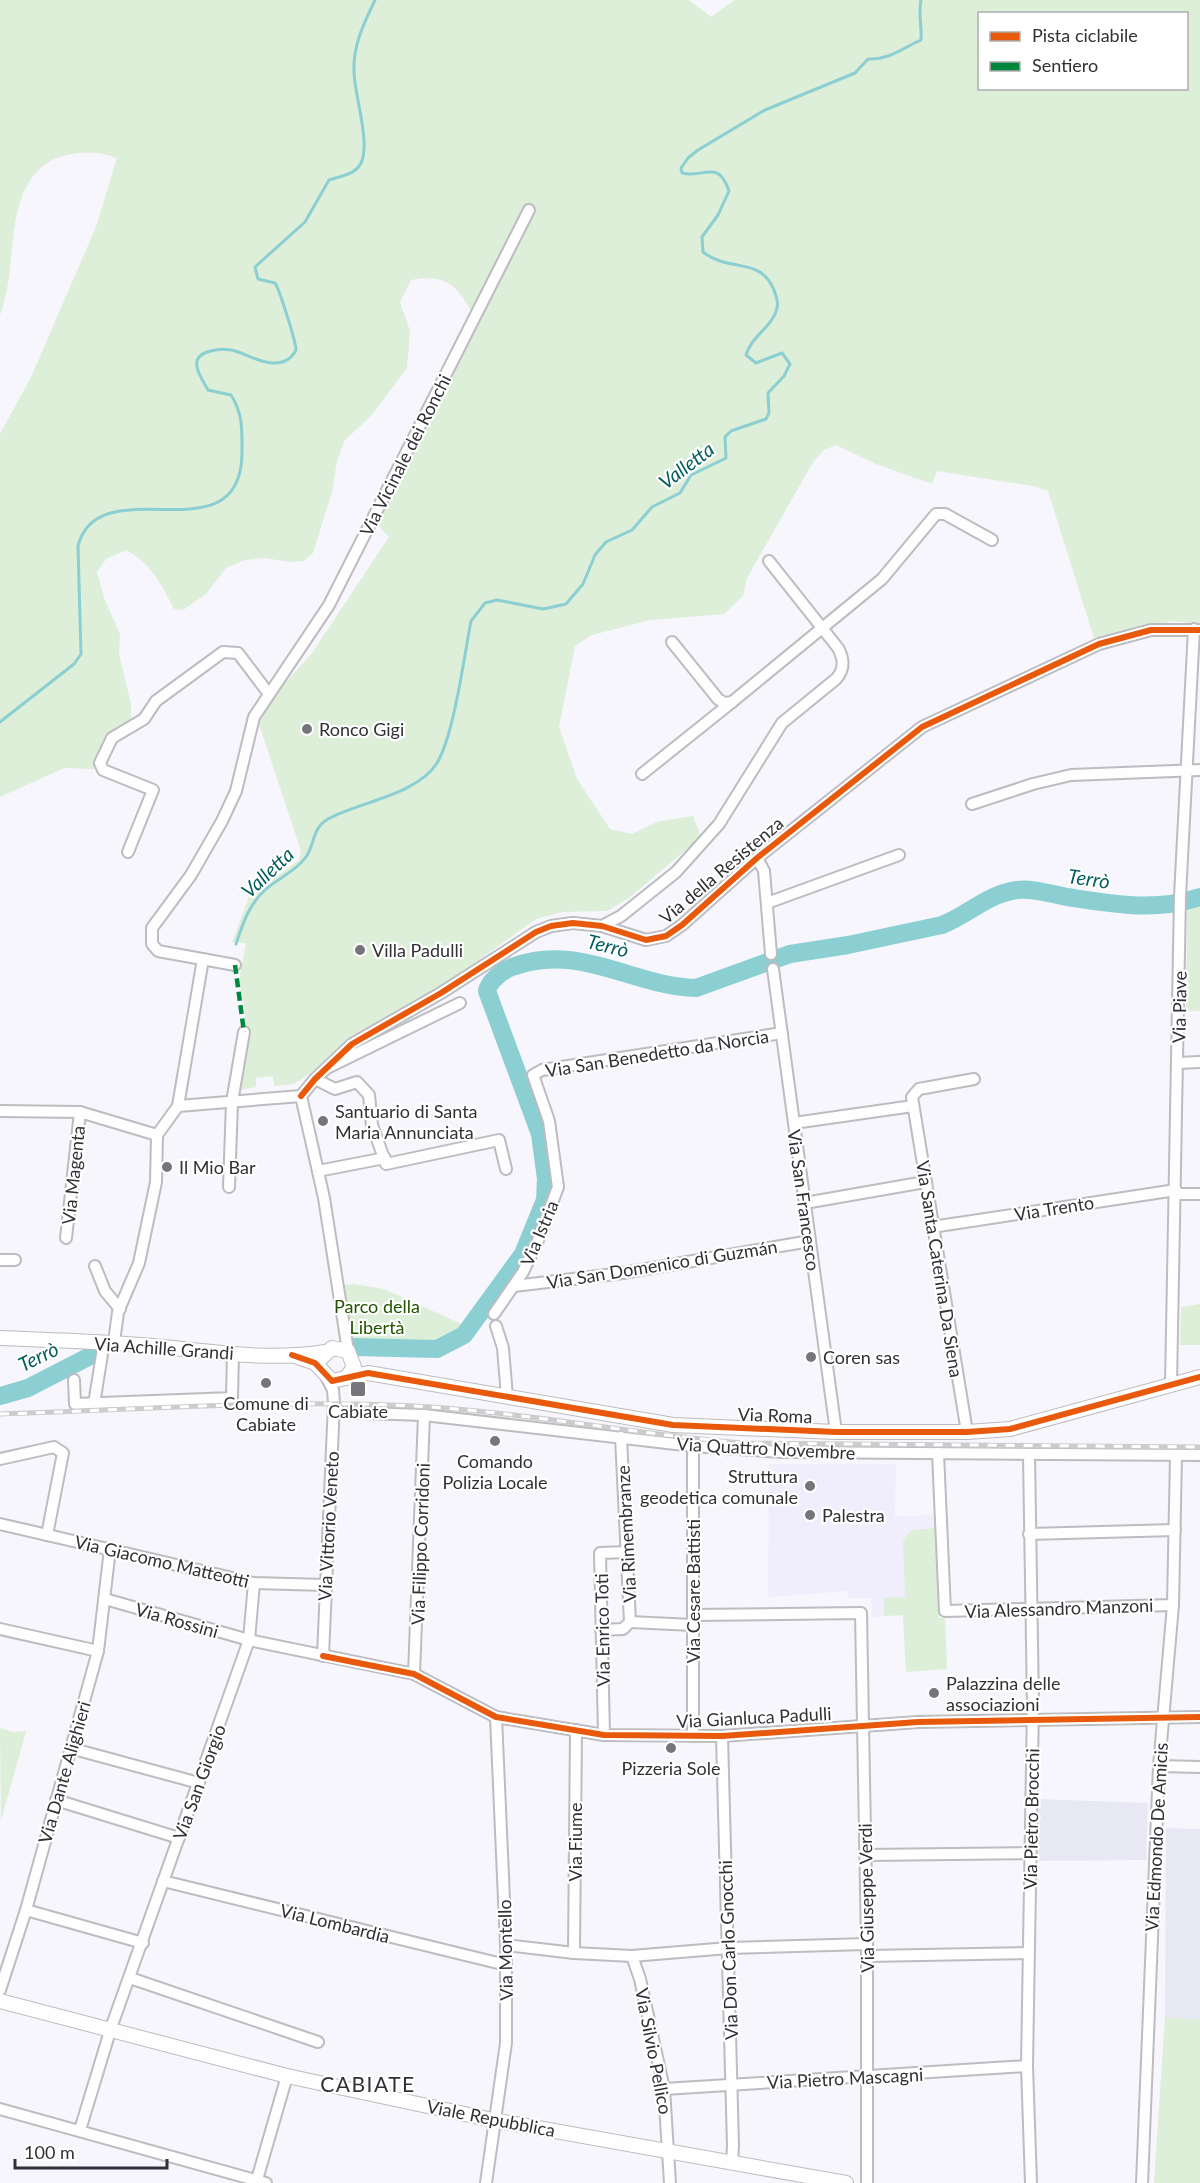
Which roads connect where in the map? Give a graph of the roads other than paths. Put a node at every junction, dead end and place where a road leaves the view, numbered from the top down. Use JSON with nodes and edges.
{"nodes":[{"id":1,"x":529,"y":210,"type":"dead end"},
{"id":2,"x":992,"y":540,"type":"dead end"},
{"id":3,"x":769,"y":561,"type":"dead end"},
{"id":4,"x":823,"y":627,"type":"junction"},
{"id":5,"x":1197,"y":630,"type":"edge"},
{"id":6,"x":672,"y":642,"type":"dead end"},
{"id":7,"x":269,"y":694,"type":"junction"},
{"id":8,"x":732,"y":702,"type":"junction"},
{"id":9,"x":1188,"y":770,"type":"junction"},
{"id":10,"x":1200,"y":770,"type":"edge"},
{"id":11,"x":642,"y":774,"type":"dead end"},
{"id":12,"x":972,"y":804,"type":"dead end"},
{"id":13,"x":128,"y":852,"type":"dead end"},
{"id":14,"x":899,"y":855,"type":"dead end"},
{"id":15,"x":757,"y":858,"type":"junction"},
{"id":16,"x":767,"y":903,"type":"junction"},
{"id":17,"x":602,"y":926,"type":"junction"},
{"id":18,"x":771,"y":954,"type":"dead end"},
{"id":19,"x":203,"y":959,"type":"junction"},
{"id":20,"x":235,"y":965,"type":"dead end"},
{"id":21,"x":773,"y":969,"type":"dead end"},
{"id":22,"x":460,"y":1003,"type":"dead end"},
{"id":23,"x":244,"y":1032,"type":"dead end"},
{"id":24,"x":782,"y":1033,"type":"junction"},
{"id":25,"x":1200,"y":1062,"type":"edge"},
{"id":26,"x":1178,"y":1063,"type":"junction"},
{"id":27,"x":329,"y":1067,"type":"junction"},
{"id":28,"x":533,"y":1075,"type":"joint"},
{"id":29,"x":315,"y":1079,"type":"junction"},
{"id":30,"x":974,"y":1079,"type":"dead end"},
{"id":31,"x":301,"y":1096,"type":"junction"},
{"id":32,"x":232,"y":1101,"type":"junction"},
{"id":33,"x":178,"y":1106,"type":"junction"},
{"id":34,"x":913,"y":1106,"type":"junction"},
{"id":35,"x":0,"y":1111,"type":"edge"},
{"id":36,"x":80,"y":1112,"type":"junction"},
{"id":37,"x":794,"y":1124,"type":"junction"},
{"id":38,"x":157,"y":1134,"type":"junction"},
{"id":39,"x":385,"y":1158,"type":"junction"},
{"id":40,"x":506,"y":1169,"type":"dead end"},
{"id":41,"x":318,"y":1171,"type":"junction"},
{"id":42,"x":925,"y":1182,"type":"junction"},
{"id":43,"x":230,"y":1187,"type":"dead end"},
{"id":44,"x":1176,"y":1192,"type":"junction"},
{"id":45,"x":1200,"y":1194,"type":"edge"},
{"id":46,"x":805,"y":1203,"type":"junction"},
{"id":47,"x":932,"y":1227,"type":"junction"},
{"id":48,"x":66,"y":1238,"type":"dead end"},
{"id":49,"x":810,"y":1241,"type":"junction"},
{"id":50,"x":0,"y":1260,"type":"edge"},
{"id":51,"x":15,"y":1260,"type":"dead end"},
{"id":52,"x":95,"y":1266,"type":"dead end"},
{"id":53,"x":514,"y":1286,"type":"junction"},
{"id":54,"x":120,"y":1309,"type":"junction"},
{"id":55,"x":494,"y":1314,"type":"dead end"},
{"id":56,"x":496,"y":1326,"type":"dead end"},
{"id":57,"x":0,"y":1338,"type":"edge"},
{"id":58,"x":109,"y":1342,"type":"junction"},
{"id":59,"x":325,"y":1352,"type":"junction"},
{"id":60,"x":233,"y":1353,"type":"junction"},
{"id":61,"x":292,"y":1355,"type":"junction"},
{"id":62,"x":351,"y":1356,"type":"junction"},
{"id":63,"x":368,"y":1373,"type":"junction"},
{"id":64,"x":324,"y":1374,"type":"junction"},
{"id":65,"x":1200,"y":1377,"type":"edge"},
{"id":66,"x":345,"y":1379,"type":"junction"},
{"id":67,"x":74,"y":1380,"type":"dead end"},
{"id":68,"x":1171,"y":1385,"type":"junction"},
{"id":69,"x":507,"y":1396,"type":"junction"},
{"id":70,"x":334,"y":1398,"type":"junction"},
{"id":71,"x":94,"y":1404,"type":"junction"},
{"id":72,"x":334,"y":1412,"type":"junction"},
{"id":73,"x":424,"y":1415,"type":"junction"},
{"id":74,"x":836,"y":1432,"type":"junction"},
{"id":75,"x":967,"y":1432,"type":"junction"},
{"id":76,"x":621,"y":1437,"type":"junction"},
{"id":77,"x":693,"y":1446,"type":"junction"},
{"id":78,"x":938,"y":1453,"type":"junction"},
{"id":79,"x":1029,"y":1455,"type":"junction"},
{"id":80,"x":1176,"y":1455,"type":"junction"},
{"id":81,"x":1200,"y":1455,"type":"edge"},
{"id":82,"x":0,"y":1459,"type":"edge"},
{"id":83,"x":0,"y":1524,"type":"edge"},
{"id":84,"x":1175,"y":1530,"type":"junction"},
{"id":85,"x":1029,"y":1533,"type":"junction"},
{"id":86,"x":47,"y":1535,"type":"junction"},
{"id":87,"x":110,"y":1549,"type":"junction"},
{"id":88,"x":628,"y":1552,"type":"junction"},
{"id":89,"x":254,"y":1583,"type":"junction"},
{"id":90,"x":325,"y":1585,"type":"junction"},
{"id":91,"x":105,"y":1599,"type":"junction"},
{"id":92,"x":1173,"y":1605,"type":"junction"},
{"id":93,"x":1030,"y":1608,"type":"junction"},
{"id":94,"x":693,"y":1620,"type":"junction"},
{"id":95,"x":627,"y":1625,"type":"junction"},
{"id":96,"x":0,"y":1629,"type":"edge"},
{"id":97,"x":602,"y":1630,"type":"junction"},
{"id":98,"x":249,"y":1640,"type":"junction"},
{"id":99,"x":98,"y":1651,"type":"junction"},
{"id":100,"x":324,"y":1656,"type":"junction"},
{"id":101,"x":414,"y":1674,"type":"junction"},
{"id":102,"x":496,"y":1717,"type":"junction"},
{"id":103,"x":1200,"y":1717,"type":"edge"},
{"id":104,"x":1162,"y":1718,"type":"junction"},
{"id":105,"x":1033,"y":1721,"type":"junction"},
{"id":106,"x":863,"y":1726,"type":"junction"},
{"id":107,"x":576,"y":1730,"type":"junction"},
{"id":108,"x":604,"y":1735,"type":"junction"},
{"id":109,"x":693,"y":1736,"type":"junction"},
{"id":110,"x":722,"y":1736,"type":"junction"},
{"id":111,"x":70,"y":1748,"type":"junction"},
{"id":112,"x":1159,"y":1766,"type":"junction"},
{"id":113,"x":1200,"y":1767,"type":"edge"},
{"id":114,"x":200,"y":1783,"type":"junction"},
{"id":115,"x":56,"y":1800,"type":"junction"},
{"id":116,"x":179,"y":1838,"type":"junction"},
{"id":117,"x":1030,"y":1853,"type":"junction"},
{"id":118,"x":866,"y":1855,"type":"junction"},
{"id":119,"x":163,"y":1881,"type":"junction"},
{"id":120,"x":26,"y":1910,"type":"junction"},
{"id":121,"x":144,"y":1943,"type":"junction"},
{"id":122,"x":867,"y":1944,"type":"junction"},
{"id":123,"x":506,"y":1945,"type":"junction"},
{"id":124,"x":728,"y":1948,"type":"junction"},
{"id":125,"x":574,"y":1953,"type":"junction"},
{"id":126,"x":1028,"y":1953,"type":"junction"},
{"id":127,"x":632,"y":1956,"type":"junction"},
{"id":128,"x":867,"y":1956,"type":"junction"},
{"id":129,"x":506,"y":1965,"type":"junction"},
{"id":130,"x":130,"y":1978,"type":"junction"},
{"id":131,"x":0,"y":1990,"type":"edge"},
{"id":132,"x":0,"y":2001,"type":"edge"},
{"id":133,"x":111,"y":2028,"type":"junction"},
{"id":134,"x":318,"y":2042,"type":"dead end"},
{"id":135,"x":1027,"y":2066,"type":"junction"},
{"id":136,"x":287,"y":2076,"type":"junction"},
{"id":137,"x":867,"y":2077,"type":"junction"},
{"id":138,"x":731,"y":2084,"type":"junction"},
{"id":139,"x":664,"y":2089,"type":"junction"},
{"id":140,"x":0,"y":2109,"type":"edge"},
{"id":141,"x":494,"y":2120,"type":"junction"},
{"id":142,"x":80,"y":2130,"type":"junction"},
{"id":143,"x":669,"y":2152,"type":"junction"},
{"id":144,"x":732,"y":2163,"type":"junction"},
{"id":145,"x":259,"y":2182,"type":"edge"},
{"id":146,"x":486,"y":2183,"type":"edge"},
{"id":147,"x":670,"y":2183,"type":"edge"},
{"id":148,"x":846,"y":2183,"type":"edge"},
{"id":149,"x":867,"y":2183,"type":"edge"},
{"id":150,"x":1031,"y":2183,"type":"edge"},
{"id":151,"x":1142,"y":2183,"type":"edge"}],
"edges":[{"from":1,"to":7,"type":"street","name":"Via Vicinale dei Ronchi"},
{"from":2,"to":4,"type":"street"},
{"from":3,"to":4,"type":"street"},
{"from":4,"to":8,"type":"street"},
{"from":4,"to":17,"type":"street"},
{"from":5,"to":9,"type":"street","name":"Via Piave"},
{"from":5,"to":15,"type":"street","name":"Via della Resistenza"},
{"from":6,"to":8,"type":"street"},
{"from":7,"to":13,"type":"street"},
{"from":7,"to":19,"type":"street","name":"Via Vicinale dei Ronchi"},
{"from":8,"to":11,"type":"street"},
{"from":9,"to":10,"type":"street"},
{"from":9,"to":12,"type":"street"},
{"from":9,"to":26,"type":"street","name":"Via Piave"},
{"from":14,"to":16,"type":"street"},
{"from":15,"to":16,"type":"street"},
{"from":15,"to":17,"type":"street","name":"Via della Resistenza"},
{"from":16,"to":18,"type":"street"},
{"from":17,"to":27,"type":"street","name":"Via della Resistenza"},
{"from":19,"to":20,"type":"street","name":"Via Vicinale dei Ronchi"},
{"from":19,"to":33,"type":"street"},
{"from":21,"to":24,"type":"street","name":"Via San Francesco"},
{"from":22,"to":27,"type":"street"},
{"from":23,"to":32,"type":"street"},
{"from":24,"to":28,"type":"street","name":"Via San Benedetto da Norcia"},
{"from":24,"to":37,"type":"street","name":"Via San Francesco"},
{"from":25,"to":26,"type":"street"},
{"from":26,"to":44,"type":"street","name":"Via Piave"},
{"from":27,"to":29,"type":"street","name":"Via della Resistenza"},
{"from":28,"to":53,"type":"street","name":"Via Istria"},
{"from":29,"to":31,"type":"street","name":"Via della Resistenza"},
{"from":29,"to":39,"type":"street"},
{"from":30,"to":34,"type":"street"},
{"from":31,"to":32,"type":"street"},
{"from":31,"to":41,"type":"street"},
{"from":32,"to":33,"type":"street"},
{"from":32,"to":43,"type":"street"},
{"from":33,"to":38,"type":"street"},
{"from":34,"to":37,"type":"street"},
{"from":34,"to":42,"type":"street","name":"Via Santa Caterina Da Siena"},
{"from":35,"to":36,"type":"street","name":"Via Magenta"},
{"from":36,"to":38,"type":"street","name":"Via Magenta"},
{"from":36,"to":48,"type":"street","name":"Via Magenta"},
{"from":37,"to":46,"type":"street","name":"Via San Francesco"},
{"from":38,"to":54,"type":"street"},
{"from":39,"to":40,"type":"street"},
{"from":39,"to":41,"type":"street"},
{"from":41,"to":62,"type":"street"},
{"from":42,"to":46,"type":"street"},
{"from":42,"to":47,"type":"street","name":"Via Santa Caterina Da Siena"},
{"from":44,"to":45,"type":"street","name":"Via Trento"},
{"from":44,"to":47,"type":"street","name":"Via Trento"},
{"from":44,"to":68,"type":"street","name":"Via Piave"},
{"from":46,"to":49,"type":"street","name":"Via San Francesco"},
{"from":47,"to":75,"type":"street","name":"Via Santa Caterina Da Siena"},
{"from":49,"to":53,"type":"street","name":"Via San Domenico di Guzmán"},
{"from":49,"to":74,"type":"street","name":"Via San Francesco"},
{"from":50,"to":51,"type":"street"},
{"from":52,"to":54,"type":"street"},
{"from":53,"to":55,"type":"street","name":"Via Istria"},
{"from":54,"to":58,"type":"street"},
{"from":56,"to":69,"type":"street"},
{"from":57,"to":58,"type":"street","name":"Via Achille Grandi"},
{"from":58,"to":60,"type":"street","name":"Via Achille Grandi"},
{"from":58,"to":71,"type":"street"},
{"from":59,"to":61,"type":"street","name":"Via Achille Grandi"},
{"from":59,"to":62,"type":"street"},
{"from":59,"to":64,"type":"street"},
{"from":60,"to":61,"type":"street","name":"Via Achille Grandi"},
{"from":60,"to":71,"type":"street"},
{"from":61,"to":64,"type":"street","name":"Via Achille Grandi"},
{"from":62,"to":63,"type":"street"},
{"from":62,"to":66,"type":"street"},
{"from":63,"to":66,"type":"street","name":"Via Roma"},
{"from":63,"to":69,"type":"street","name":"Via Roma"},
{"from":64,"to":66,"type":"street"},
{"from":64,"to":70,"type":"street","name":"Via Vittorio Veneto"},
{"from":65,"to":68,"type":"street","name":"Via Roma"},
{"from":66,"to":70,"type":"street","name":"Via Vittorio Veneto"},
{"from":67,"to":71,"type":"street"},
{"from":68,"to":75,"type":"street","name":"Via Roma"},
{"from":69,"to":74,"type":"street","name":"Via Roma"},
{"from":70,"to":72,"type":"street","name":"Via Vittorio Veneto"},
{"from":72,"to":73,"type":"street","name":"Via Quattro Novembre"},
{"from":72,"to":90,"type":"street","name":"Via Vittorio Veneto"},
{"from":73,"to":76,"type":"street","name":"Via Quattro Novembre"},
{"from":73,"to":101,"type":"street","name":"Via Filippo Corridoni"},
{"from":74,"to":75,"type":"street","name":"Via Roma"},
{"from":76,"to":77,"type":"street","name":"Via Quattro Novembre"},
{"from":76,"to":88,"type":"street","name":"Via Rimembranze"},
{"from":77,"to":78,"type":"street","name":"Via Quattro Novembre"},
{"from":77,"to":94,"type":"street","name":"Via Cesare Battisti"},
{"from":78,"to":79,"type":"street","name":"Via Quattro Novembre"},
{"from":78,"to":93,"type":"street","name":"Via Alessandro Manzoni"},
{"from":79,"to":80,"type":"street","name":"Via Quattro Novembre"},
{"from":79,"to":85,"type":"street","name":"Via Pietro Brocchi"},
{"from":80,"to":81,"type":"street","name":"Via Quattro Novembre"},
{"from":80,"to":84,"type":"street","name":"Via Edmondo De Amicis"},
{"from":82,"to":86,"type":"street"},
{"from":83,"to":86,"type":"street","name":"Via Giacomo Matteotti"},
{"from":84,"to":85,"type":"street"},
{"from":84,"to":92,"type":"street","name":"Via Edmondo De Amicis"},
{"from":85,"to":93,"type":"street","name":"Via Pietro Brocchi"},
{"from":86,"to":87,"type":"street","name":"Via Giacomo Matteotti"},
{"from":87,"to":89,"type":"street","name":"Via Giacomo Matteotti"},
{"from":87,"to":91,"type":"street","name":"Via Dante Alighieri"},
{"from":88,"to":95,"type":"street","name":"Via Rimembranze"},
{"from":88,"to":97,"type":"street","name":"Via Enrico Toti"},
{"from":89,"to":90,"type":"street","name":"Via Giacomo Matteotti"},
{"from":89,"to":98,"type":"street","name":"Via San Giorgio"},
{"from":90,"to":100,"type":"street","name":"Via Vittorio Veneto"},
{"from":91,"to":98,"type":"street","name":"Via Rossini"},
{"from":91,"to":99,"type":"street","name":"Via Dante Alighieri"},
{"from":92,"to":93,"type":"street","name":"Via Alessandro Manzoni"},
{"from":92,"to":104,"type":"street","name":"Via Edmondo De Amicis"},
{"from":93,"to":105,"type":"street","name":"Via Pietro Brocchi"},
{"from":94,"to":95,"type":"street"},
{"from":94,"to":106,"type":"street","name":"Via Giuseppe Verdi"},
{"from":94,"to":109,"type":"street","name":"Via Cesare Battisti"},
{"from":95,"to":97,"type":"street"},
{"from":96,"to":99,"type":"street"},
{"from":97,"to":108,"type":"street","name":"Via Enrico Toti"},
{"from":98,"to":100,"type":"street","name":"Via Gianluca Padulli"},
{"from":98,"to":114,"type":"street","name":"Via San Giorgio"},
{"from":99,"to":111,"type":"street","name":"Via Dante Alighieri"},
{"from":100,"to":101,"type":"street","name":"Via Gianluca Padulli"},
{"from":101,"to":102,"type":"street","name":"Via Gianluca Padulli"},
{"from":102,"to":107,"type":"street","name":"Via Gianluca Padulli"},
{"from":102,"to":123,"type":"street","name":"Via Montello"},
{"from":103,"to":104,"type":"street","name":"Via Gianluca Padulli"},
{"from":104,"to":105,"type":"street","name":"Via Gianluca Padulli"},
{"from":104,"to":112,"type":"street","name":"Via Edmondo De Amicis"},
{"from":105,"to":106,"type":"street","name":"Via Gianluca Padulli"},
{"from":105,"to":117,"type":"street","name":"Via Pietro Brocchi"},
{"from":106,"to":110,"type":"street","name":"Via Gianluca Padulli"},
{"from":106,"to":118,"type":"street","name":"Via Giuseppe Verdi"},
{"from":107,"to":108,"type":"street","name":"Via Gianluca Padulli"},
{"from":107,"to":125,"type":"street","name":"Via Fiume"},
{"from":108,"to":109,"type":"street","name":"Via Gianluca Padulli"},
{"from":109,"to":110,"type":"street","name":"Via Gianluca Padulli"},
{"from":110,"to":124,"type":"street","name":"Via Don Carlo Gnocchi"},
{"from":111,"to":114,"type":"street"},
{"from":111,"to":115,"type":"street","name":"Via Dante Alighieri"},
{"from":112,"to":113,"type":"street"},
{"from":112,"to":151,"type":"street","name":"Via Edmondo De Amicis"},
{"from":114,"to":116,"type":"street","name":"Via San Giorgio"},
{"from":115,"to":116,"type":"street"},
{"from":115,"to":120,"type":"street","name":"Via Dante Alighieri"},
{"from":116,"to":119,"type":"street","name":"Via San Giorgio"},
{"from":117,"to":118,"type":"street"},
{"from":117,"to":126,"type":"street","name":"Via Pietro Brocchi"},
{"from":118,"to":122,"type":"street","name":"Via Giuseppe Verdi"},
{"from":119,"to":121,"type":"street","name":"Via San Giorgio"},
{"from":119,"to":129,"type":"street","name":"Via Lombardia"},
{"from":120,"to":121,"type":"street"},
{"from":120,"to":131,"type":"street","name":"Via Dante Alighieri"},
{"from":121,"to":130,"type":"street","name":"Via San Giorgio"},
{"from":122,"to":124,"type":"street"},
{"from":122,"to":128,"type":"street","name":"Via Giuseppe Verdi"},
{"from":123,"to":125,"type":"street"},
{"from":123,"to":129,"type":"street","name":"Via Montello"},
{"from":124,"to":127,"type":"street"},
{"from":124,"to":138,"type":"street","name":"Via Don Carlo Gnocchi"},
{"from":125,"to":127,"type":"street"},
{"from":126,"to":128,"type":"street"},
{"from":126,"to":135,"type":"street","name":"Via Pietro Brocchi"},
{"from":127,"to":139,"type":"street","name":"Via Silvio Pellico"},
{"from":128,"to":137,"type":"street","name":"Via Giuseppe Verdi"},
{"from":129,"to":141,"type":"street","name":"Via Montello"},
{"from":130,"to":133,"type":"street","name":"Via San Giorgio"},
{"from":130,"to":134,"type":"street"},
{"from":132,"to":133,"type":"street","name":"Viale Repubblica"},
{"from":133,"to":136,"type":"street","name":"Viale Repubblica"},
{"from":133,"to":142,"type":"street","name":"Via San Giorgio"},
{"from":135,"to":137,"type":"street","name":"Via Pietro Mascagni"},
{"from":135,"to":150,"type":"street","name":"Via Pietro Brocchi"},
{"from":136,"to":141,"type":"street","name":"Viale Repubblica"},
{"from":136,"to":145,"type":"street"},
{"from":137,"to":138,"type":"street","name":"Via Pietro Mascagni"},
{"from":137,"to":149,"type":"street","name":"Via Giuseppe Verdi"},
{"from":138,"to":139,"type":"street","name":"Via Pietro Mascagni"},
{"from":138,"to":144,"type":"street","name":"Via Don Carlo Gnocchi"},
{"from":139,"to":143,"type":"street","name":"Via Silvio Pellico"},
{"from":140,"to":142,"type":"street"},
{"from":141,"to":143,"type":"street","name":"Viale Repubblica"},
{"from":141,"to":146,"type":"street","name":"Via Montello"},
{"from":142,"to":145,"type":"street"},
{"from":143,"to":144,"type":"street","name":"Viale Repubblica"},
{"from":143,"to":147,"type":"street","name":"Via Silvio Pellico"},
{"from":144,"to":148,"type":"street","name":"Viale Repubblica"}]}
